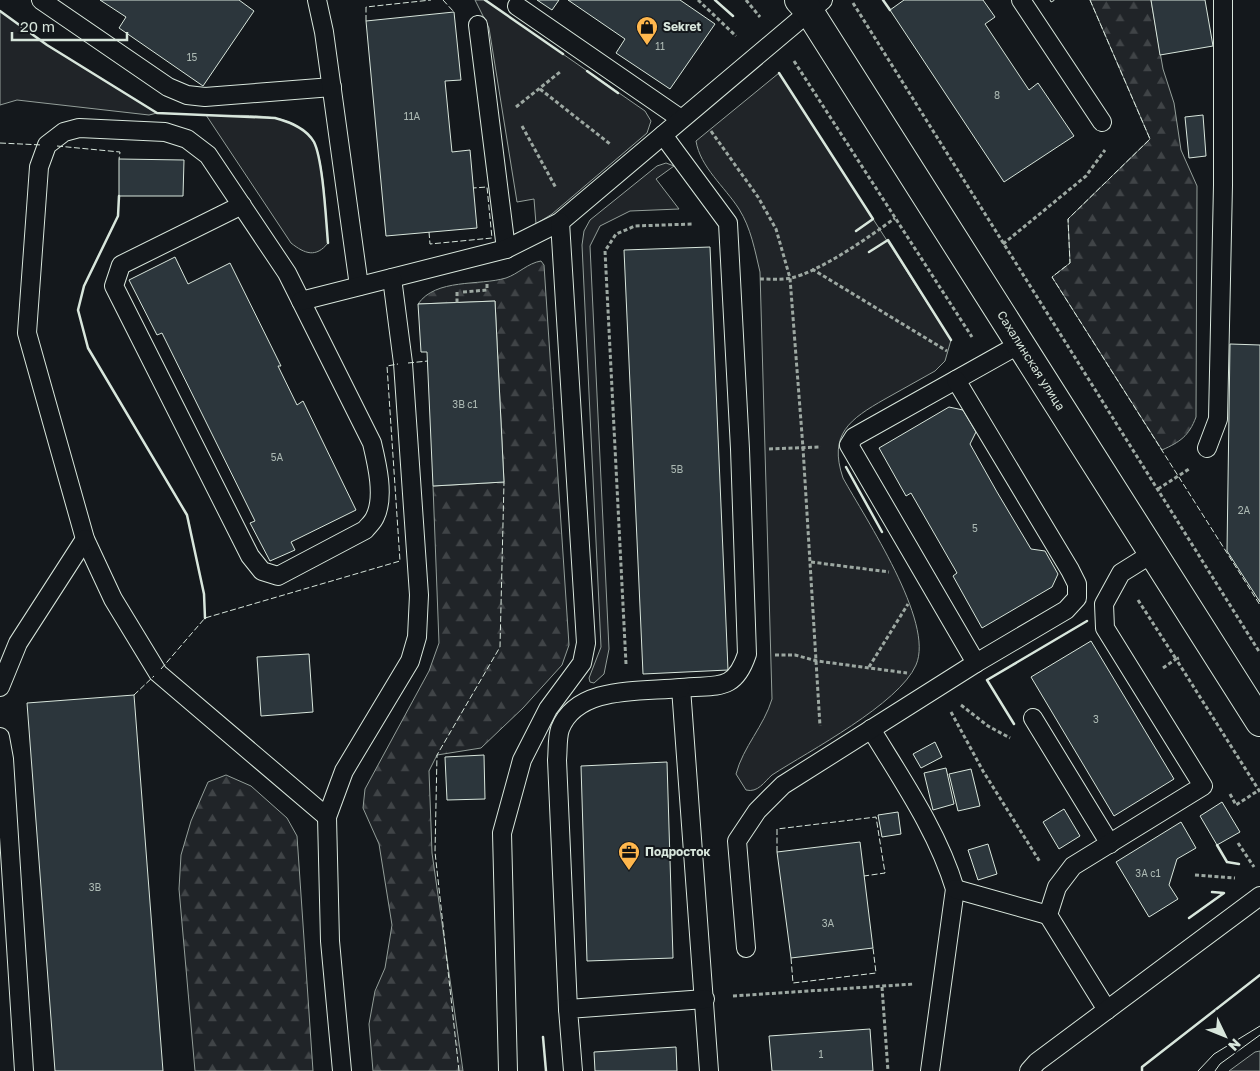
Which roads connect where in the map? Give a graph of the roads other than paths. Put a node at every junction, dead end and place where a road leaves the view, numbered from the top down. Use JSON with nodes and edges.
{"nodes":[{"id":1,"x":41,"y":0,"type":"edge"},
{"id":2,"x":317,"y":0,"type":"edge"},
{"id":3,"x":1021,"y":0,"type":"edge"},
{"id":4,"x":1223,"y":0,"type":"edge"},
{"id":5,"x":810,"y":4,"type":"edge"},
{"id":6,"x":517,"y":6,"type":"dead end"},
{"id":7,"x":478,"y":25,"type":"dead end"},
{"id":8,"x":332,"y":87,"type":"junction"},
{"id":9,"x":687,"y":114,"type":"junction"},
{"id":10,"x":1102,"y":122,"type":"road end"},
{"id":11,"x":663,"y":135,"type":"junction"},
{"id":12,"x":242,"y":205,"type":"junction"},
{"id":13,"x":565,"y":218,"type":"junction"},
{"id":14,"x":506,"y":249,"type":"junction"},
{"id":15,"x":392,"y":278,"type":"junction"},
{"id":16,"x":359,"y":286,"type":"junction"},
{"id":17,"x":301,"y":301,"type":"junction"},
{"id":18,"x":1020,"y":344,"type":"junction"},
{"id":19,"x":956,"y":380,"type":"junction"},
{"id":20,"x":1208,"y":448,"type":"road end"},
{"id":21,"x":85,"y":539,"type":"junction"},
{"id":22,"x":1153,"y":553,"type":"junction"},
{"id":23,"x":976,"y":663,"type":"junction"},
{"id":24,"x":0,"y":687,"type":"edge"},
{"id":25,"x":681,"y":688,"type":"junction"},
{"id":26,"x":1032,"y":718,"type":"dead end"},
{"id":27,"x":1260,"y":722,"type":"edge"},
{"id":28,"x":871,"y":729,"type":"junction"},
{"id":29,"x":0,"y":736,"type":"edge"},
{"id":30,"x":326,"y":817,"type":"junction"},
{"id":31,"x":1110,"y":844,"type":"junction"},
{"id":32,"x":955,"y":889,"type":"junction"},
{"id":33,"x":1260,"y":896,"type":"edge"},
{"id":34,"x":1048,"y":915,"type":"junction"},
{"id":35,"x":746,"y":948,"type":"dead end"},
{"id":36,"x":705,"y":999,"type":"junction"},
{"id":37,"x":568,"y":1009,"type":"junction"},
{"id":38,"x":1107,"y":1010,"type":"junction"},
{"id":39,"x":24,"y":1071,"type":"edge"},
{"id":40,"x":342,"y":1071,"type":"edge"},
{"id":41,"x":508,"y":1071,"type":"edge"},
{"id":42,"x":573,"y":1071,"type":"edge"},
{"id":43,"x":709,"y":1071,"type":"edge"},
{"id":44,"x":930,"y":1071,"type":"edge"},
{"id":45,"x":1029,"y":1071,"type":"edge"}],
"edges":[{"from":1,"to":8,"type":"lane"},
{"from":2,"to":8,"type":"lane"},
{"from":3,"to":10,"type":"lane"},
{"from":4,"to":20,"type":"lane"},
{"from":5,"to":9,"type":"lane"},
{"from":5,"to":18,"type":"main road","name":"Сахалинская улица"},
{"from":6,"to":9,"type":"lane"},
{"from":7,"to":14,"type":"lane"},
{"from":8,"to":16,"type":"lane"},
{"from":9,"to":11,"type":"lane"},
{"from":11,"to":13,"type":"lane"},
{"from":11,"to":25,"type":"lane"},
{"from":12,"to":17,"type":"lane"},
{"from":12,"to":17,"type":"lane"},
{"from":12,"to":21,"type":"lane"},
{"from":13,"to":14,"type":"lane"},
{"from":13,"to":41,"type":"lane"},
{"from":14,"to":15,"type":"lane"},
{"from":15,"to":16,"type":"lane"},
{"from":15,"to":30,"type":"lane"},
{"from":16,"to":17,"type":"lane"},
{"from":18,"to":19,"type":"lane"},
{"from":18,"to":22,"type":"main road","name":"Сахалинская улица"},
{"from":19,"to":23,"type":"lane"},
{"from":19,"to":23,"type":"lane"},
{"from":21,"to":24,"type":"lane"},
{"from":21,"to":30,"type":"lane"},
{"from":22,"to":27,"type":"main road","name":"Сахалинская улица"},
{"from":22,"to":31,"type":"lane"},
{"from":23,"to":28,"type":"lane"},
{"from":25,"to":36,"type":"lane"},
{"from":25,"to":37,"type":"lane"},
{"from":26,"to":31,"type":"lane"},
{"from":28,"to":32,"type":"lane"},
{"from":28,"to":35,"type":"lane"},
{"from":29,"to":39,"type":"lane"},
{"from":30,"to":40,"type":"lane"},
{"from":31,"to":34,"type":"lane"},
{"from":32,"to":34,"type":"lane"},
{"from":32,"to":44,"type":"lane"},
{"from":33,"to":38,"type":"lane"},
{"from":34,"to":38,"type":"lane"},
{"from":36,"to":37,"type":"lane"},
{"from":36,"to":43,"type":"lane"},
{"from":37,"to":42,"type":"lane"},
{"from":38,"to":45,"type":"lane"}]}
